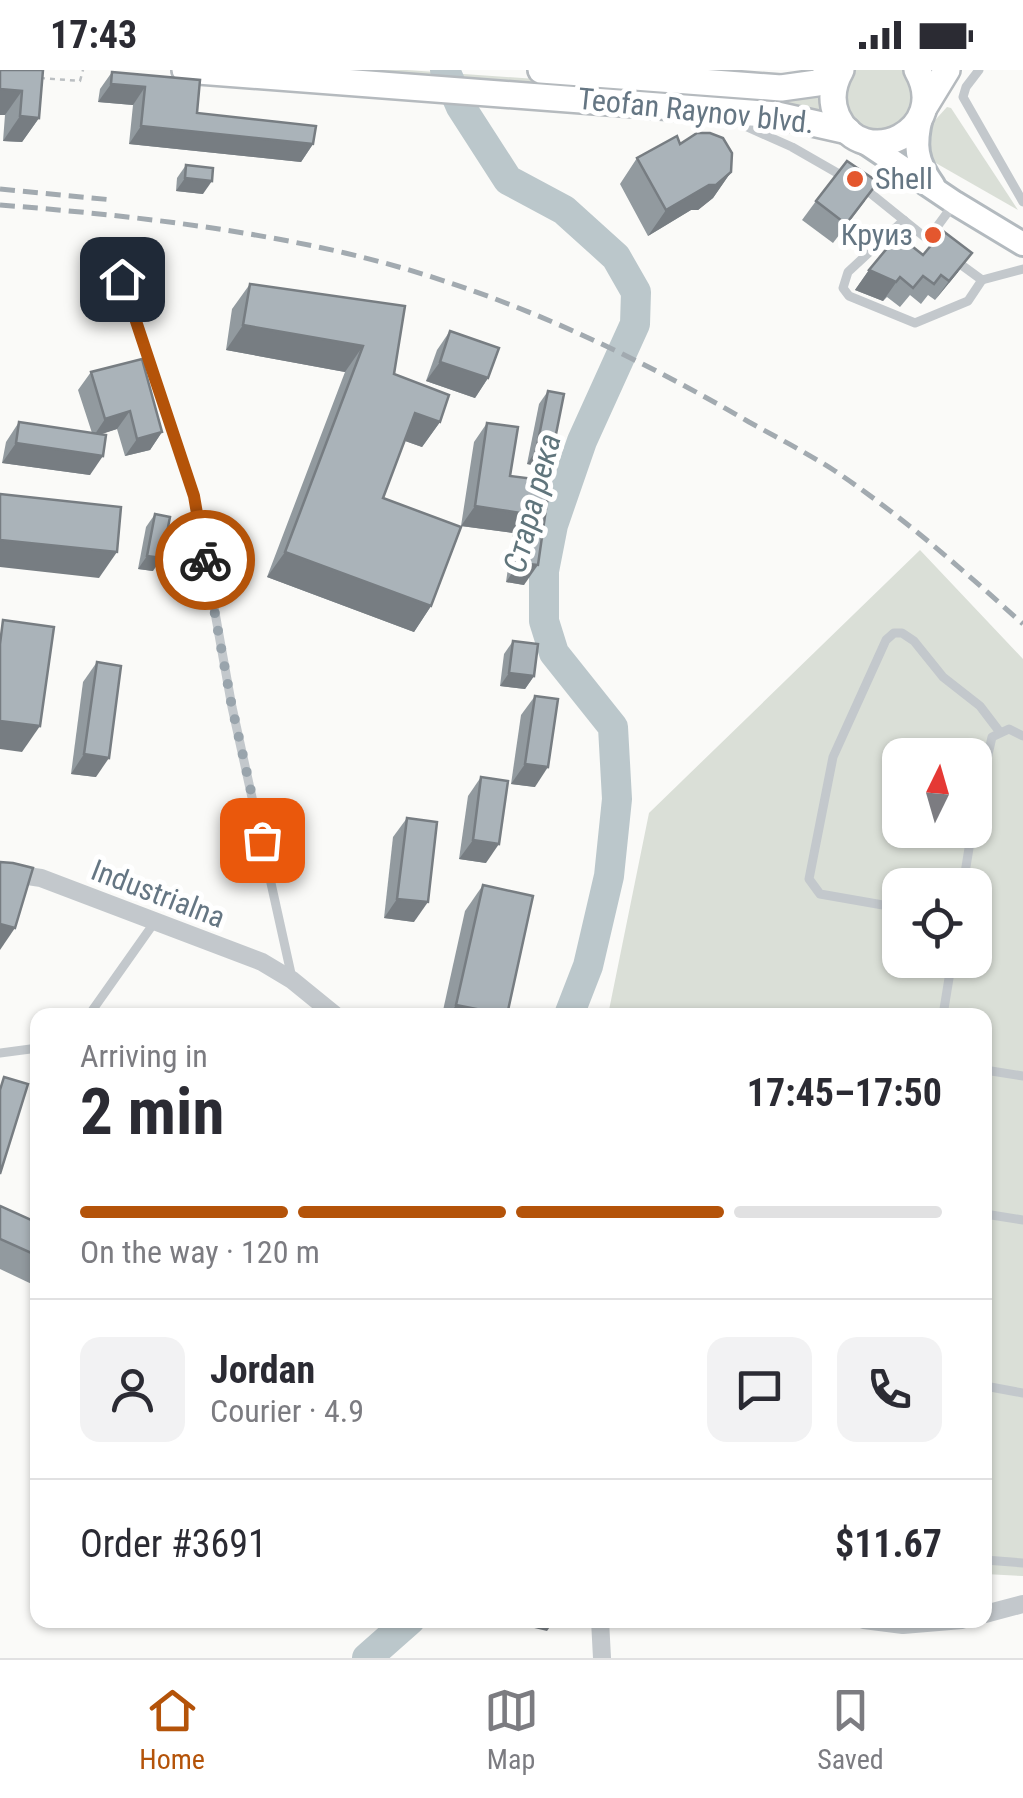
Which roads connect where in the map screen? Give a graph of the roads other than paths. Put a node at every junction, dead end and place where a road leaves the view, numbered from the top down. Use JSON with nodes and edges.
{"nodes":[{"id":1,"x":185,"y":70,"type":"edge"},
{"id":2,"x":541,"y":70,"type":"edge"},
{"id":3,"x":840,"y":70,"type":"edge"},
{"id":4,"x":917,"y":70,"type":"edge"},
{"id":5,"x":947,"y":70,"type":"edge"},
{"id":6,"x":979,"y":70,"type":"edge"},
{"id":7,"x":706,"y":108,"type":"junction"},
{"id":8,"x":923,"y":112,"type":"junction"},
{"id":9,"x":853,"y":134,"type":"junction"},
{"id":10,"x":947,"y":198,"type":"junction"},
{"id":11,"x":1023,"y":202,"type":"edge"},
{"id":12,"x":904,"y":220,"type":"junction"},
{"id":13,"x":926,"y":238,"type":"junction"},
{"id":14,"x":1023,"y":244,"type":"edge"},
{"id":15,"x":1023,"y":269,"type":"edge"},
{"id":16,"x":122,"y":279,"type":"dead end"},
{"id":17,"x":982,"y":280,"type":"junction"},
{"id":18,"x":999,"y":731,"type":"junction"},
{"id":19,"x":1023,"y":736,"type":"edge"},
{"id":20,"x":992,"y":741,"type":"edge"},
{"id":21,"x":0,"y":872,"type":"edge"},
{"id":22,"x":882,"y":905,"type":"edge"},
{"id":23,"x":154,"y":922,"type":"junction"},
{"id":24,"x":949,"y":978,"type":"edge"},
{"id":25,"x":292,"y":980,"type":"junction"},
{"id":26,"x":94,"y":1008,"type":"edge"},
{"id":27,"x":326,"y":1008,"type":"edge"},
{"id":28,"x":944,"y":1008,"type":"edge"},
{"id":29,"x":30,"y":1049,"type":"edge"},
{"id":30,"x":0,"y":1053,"type":"edge"},
{"id":31,"x":992,"y":1071,"type":"edge"},
{"id":32,"x":1023,"y":1076,"type":"edge"},
{"id":33,"x":992,"y":1215,"type":"edge"},
{"id":34,"x":1023,"y":1220,"type":"edge"},
{"id":35,"x":992,"y":1387,"type":"edge"},
{"id":36,"x":1023,"y":1393,"type":"edge"},
{"id":37,"x":992,"y":1561,"type":"edge"},
{"id":38,"x":1023,"y":1563,"type":"edge"},
{"id":39,"x":1023,"y":1604,"type":"edge"},
{"id":40,"x":992,"y":1612,"type":"edge"},
{"id":41,"x":600,"y":1628,"type":"edge"},
{"id":42,"x":602,"y":1658,"type":"edge"}],
"edges":[{"from":1,"to":7,"type":"main road","name":"Teofan Raynov blvd."},
{"from":2,"to":3,"type":"main road","name":"Teofan Raynov blvd."},
{"from":3,"to":9,"type":"main road"},
{"from":4,"to":8,"type":"main road"},
{"from":5,"to":8,"type":"main road"},
{"from":6,"to":11,"type":"lane"},
{"from":7,"to":9,"type":"main road","name":"Teofan Raynov blvd."},
{"from":7,"to":12,"type":"lane"},
{"from":8,"to":9,"type":"main road","name":"Teofan Raynov blvd."},
{"from":8,"to":10,"type":"main road"},
{"from":9,"to":10,"type":"main road"},
{"from":10,"to":13,"type":"lane"},
{"from":10,"to":14,"type":"main road"},
{"from":12,"to":13,"type":"lane"},
{"from":12,"to":17,"type":"lane"},
{"from":13,"to":17,"type":"lane"},
{"from":15,"to":17,"type":"lane"},
{"from":16,"to":25,"type":"lane"},
{"from":18,"to":19,"type":"lane"},
{"from":18,"to":20,"type":"lane"},
{"from":18,"to":22,"type":"lane"},
{"from":21,"to":23,"type":"street","name":"Industrialna"},
{"from":23,"to":25,"type":"street","name":"Industrialna"},
{"from":23,"to":26,"type":"lane"},
{"from":24,"to":28,"type":"lane"},
{"from":25,"to":27,"type":"street","name":"Industrialna"},
{"from":29,"to":30,"type":"lane"},
{"from":31,"to":32,"type":"lane"},
{"from":33,"to":34,"type":"lane"},
{"from":35,"to":36,"type":"lane"},
{"from":37,"to":38,"type":"lane"},
{"from":39,"to":40,"type":"street"},
{"from":41,"to":42,"type":"street"}]}
